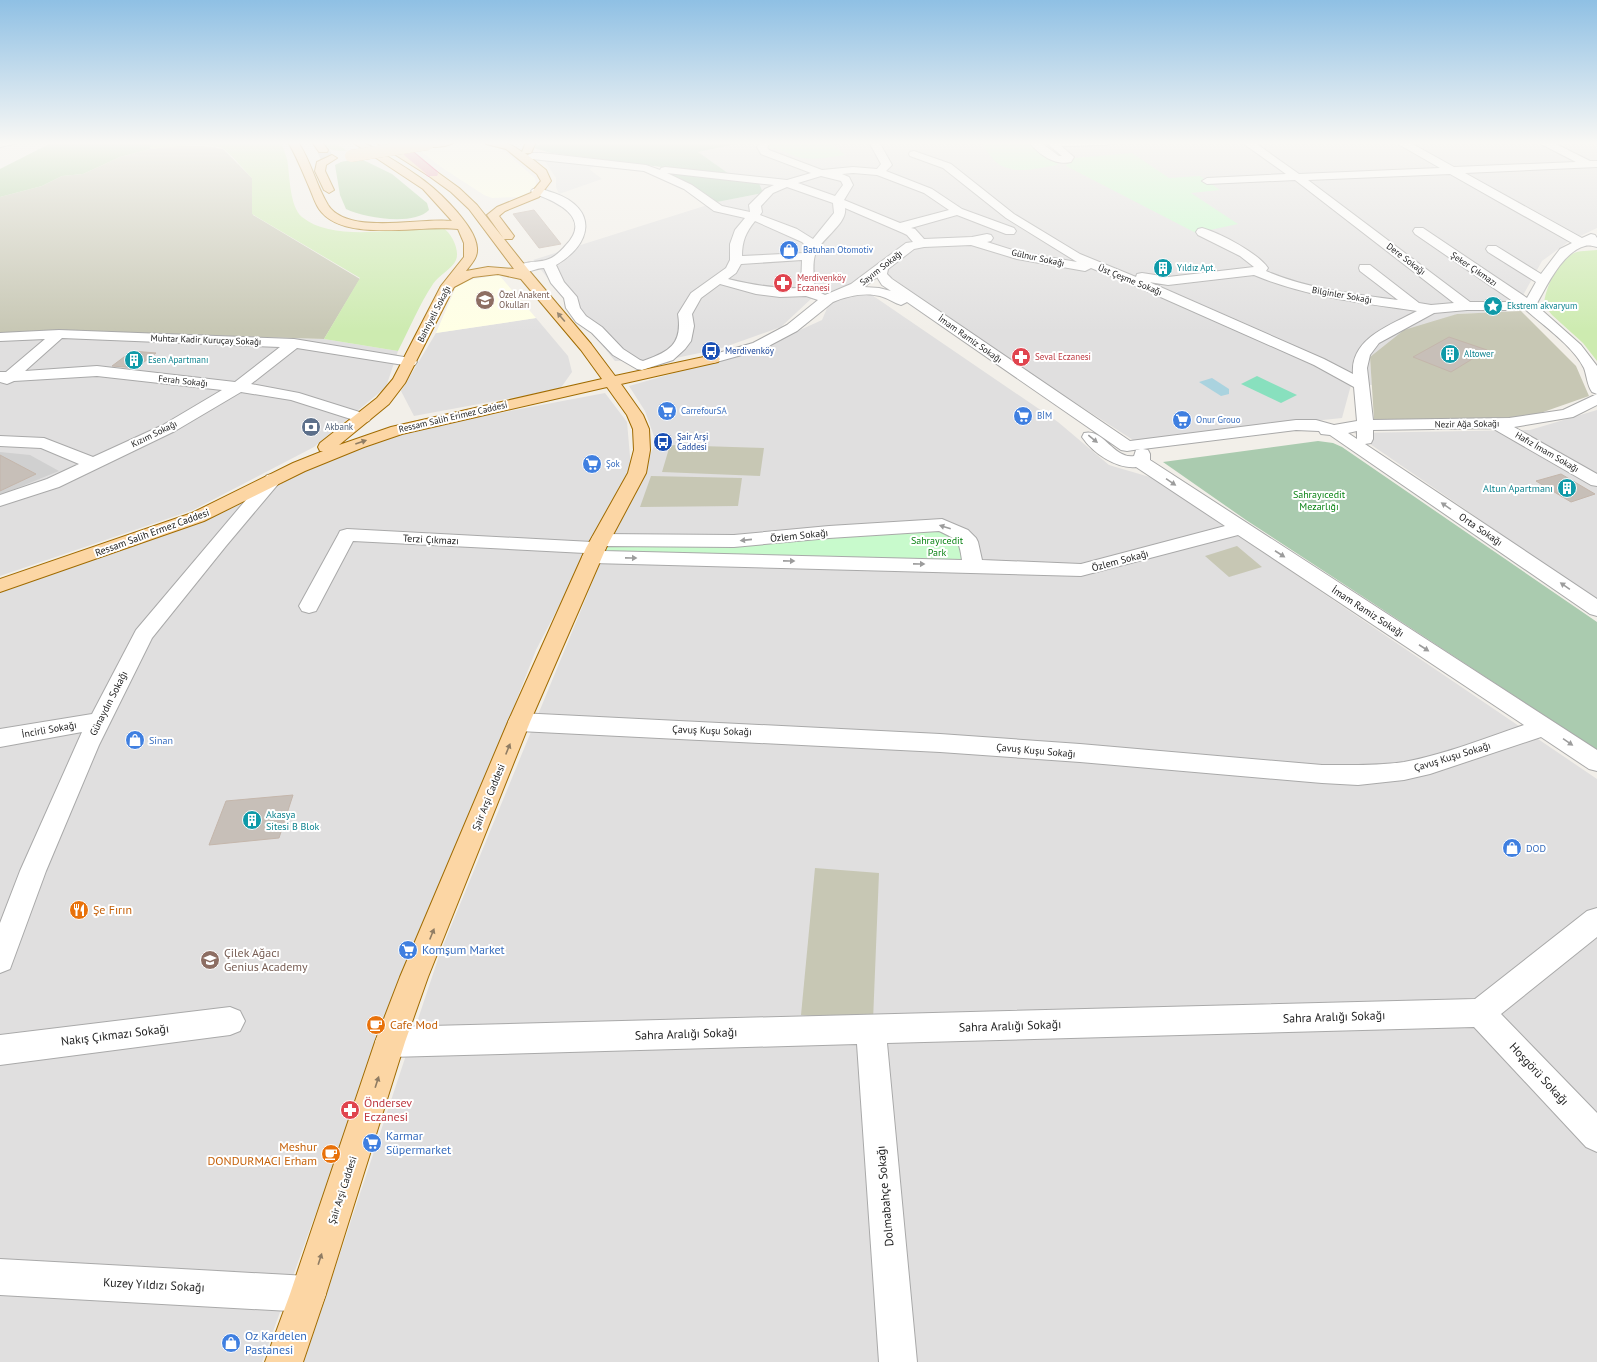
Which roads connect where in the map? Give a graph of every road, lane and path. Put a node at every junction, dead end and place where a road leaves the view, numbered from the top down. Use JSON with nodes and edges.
{"nodes":[{"id":1,"x":323,"y":206,"type":"edge"},
{"id":2,"x":338,"y":206,"type":"edge"},
{"id":3,"x":441,"y":206,"type":"edge"},
{"id":4,"x":444,"y":206,"type":"edge"},
{"id":5,"x":471,"y":206,"type":"edge"},
{"id":6,"x":509,"y":206,"type":"edge"},
{"id":7,"x":569,"y":206,"type":"edge"},
{"id":8,"x":713,"y":206,"type":"edge"},
{"id":9,"x":756,"y":206,"type":"edge"},
{"id":10,"x":839,"y":206,"type":"edge"},
{"id":11,"x":848,"y":206,"type":"edge"},
{"id":12,"x":950,"y":206,"type":"edge"},
{"id":13,"x":997,"y":206,"type":"edge"},
{"id":14,"x":1335,"y":206,"type":"edge"},
{"id":15,"x":1515,"y":206,"type":"edge"},
{"id":16,"x":958,"y":211,"type":"junction"},
{"id":17,"x":753,"y":216,"type":"junction"},
{"id":18,"x":1541,"y":220,"type":"junction"},
{"id":19,"x":461,"y":226,"type":"junction"},
{"id":20,"x":900,"y":227,"type":"junction"},
{"id":21,"x":1026,"y":227,"type":"junction"},
{"id":22,"x":1010,"y":231,"type":"junction"},
{"id":23,"x":1419,"y":231,"type":"dead end"},
{"id":24,"x":1202,"y":232,"type":"dead end"},
{"id":25,"x":1597,"y":238,"type":"edge"},
{"id":26,"x":972,"y":241,"type":"junction"},
{"id":27,"x":1580,"y":242,"type":"junction"},
{"id":28,"x":920,"y":243,"type":"junction"},
{"id":29,"x":1492,"y":249,"type":"dead end"},
{"id":30,"x":810,"y":251,"type":"junction"},
{"id":31,"x":511,"y":255,"type":"junction"},
{"id":32,"x":470,"y":257,"type":"junction"},
{"id":33,"x":736,"y":260,"type":"junction"},
{"id":34,"x":549,"y":264,"type":"junction"},
{"id":35,"x":882,"y":267,"type":"junction"},
{"id":36,"x":1365,"y":268,"type":"dead end"},
{"id":37,"x":1105,"y":269,"type":"junction"},
{"id":38,"x":1256,"y":271,"type":"junction"},
{"id":39,"x":524,"y":273,"type":"junction"},
{"id":40,"x":1324,"y":279,"type":"dead end"},
{"id":41,"x":718,"y":280,"type":"junction"},
{"id":42,"x":1543,"y":281,"type":"junction"},
{"id":43,"x":448,"y":286,"type":"junction"},
{"id":44,"x":856,"y":287,"type":"junction"},
{"id":45,"x":808,"y":292,"type":"junction"},
{"id":46,"x":895,"y":293,"type":"junction"},
{"id":47,"x":1335,"y":295,"type":"junction"},
{"id":48,"x":833,"y":298,"type":"junction"},
{"id":49,"x":1467,"y":306,"type":"junction"},
{"id":50,"x":1530,"y":306,"type":"junction"},
{"id":51,"x":1415,"y":307,"type":"junction"},
{"id":52,"x":1432,"y":309,"type":"junction"},
{"id":53,"x":59,"y":334,"type":"junction"},
{"id":54,"x":0,"y":337,"type":"edge"},
{"id":55,"x":294,"y":343,"type":"junction"},
{"id":56,"x":586,"y":347,"type":"junction"},
{"id":57,"x":713,"y":359,"type":"junction"},
{"id":58,"x":410,"y":362,"type":"junction"},
{"id":59,"x":644,"y":366,"type":"junction"},
{"id":60,"x":3,"y":380,"type":"edge"},
{"id":61,"x":611,"y":382,"type":"junction"},
{"id":62,"x":1360,"y":384,"type":"junction"},
{"id":63,"x":238,"y":387,"type":"junction"},
{"id":64,"x":1597,"y":389,"type":"edge"},
{"id":65,"x":392,"y":390,"type":"junction"},
{"id":66,"x":533,"y":399,"type":"junction"},
{"id":67,"x":1597,"y":399,"type":"edge"},
{"id":68,"x":363,"y":418,"type":"junction"},
{"id":69,"x":430,"y":421,"type":"junction"},
{"id":70,"x":1497,"y":424,"type":"junction"},
{"id":71,"x":1366,"y":425,"type":"junction"},
{"id":72,"x":1333,"y":430,"type":"junction"},
{"id":73,"x":0,"y":441,"type":"edge"},
{"id":74,"x":1364,"y":451,"type":"junction"},
{"id":75,"x":1131,"y":454,"type":"junction"},
{"id":76,"x":92,"y":464,"type":"junction"},
{"id":77,"x":299,"y":467,"type":"junction"},
{"id":78,"x":273,"y":479,"type":"junction"},
{"id":79,"x":1597,"y":481,"type":"edge"},
{"id":80,"x":0,"y":502,"type":"edge"},
{"id":81,"x":1240,"y":528,"type":"junction"},
{"id":82,"x":596,"y":548,"type":"junction"},
{"id":83,"x":973,"y":566,"type":"junction"},
{"id":84,"x":0,"y":586,"type":"edge"},
{"id":85,"x":309,"y":606,"type":"dead end"},
{"id":86,"x":1597,"y":609,"type":"edge"},
{"id":87,"x":98,"y":721,"type":"junction"},
{"id":88,"x":519,"y":722,"type":"junction"},
{"id":89,"x":1546,"y":727,"type":"junction"},
{"id":90,"x":0,"y":738,"type":"edge"},
{"id":91,"x":1597,"y":762,"type":"edge"},
{"id":92,"x":1597,"y":920,"type":"edge"},
{"id":93,"x":0,"y":960,"type":"edge"},
{"id":94,"x":1480,"y":1013,"type":"junction"},
{"id":95,"x":230,"y":1021,"type":"dead end"},
{"id":96,"x":871,"y":1030,"type":"junction"},
{"id":97,"x":390,"y":1042,"type":"junction"},
{"id":98,"x":0,"y":1050,"type":"edge"},
{"id":99,"x":1597,"y":1136,"type":"edge"},
{"id":100,"x":0,"y":1277,"type":"edge"},
{"id":101,"x":308,"y":1294,"type":"junction"},
{"id":102,"x":284,"y":1362,"type":"edge"},
{"id":103,"x":898,"y":1362,"type":"edge"}],
"edges":[{"from":1,"to":19,"type":"main road"},
{"from":2,"to":3,"type":"main road"},
{"from":4,"to":19,"type":"main road"},
{"from":5,"to":31,"type":"main road","name":"Şair Arşi Caddesi"},
{"from":6,"to":31,"type":"main road"},
{"from":7,"to":34,"type":"street"},
{"from":8,"to":17,"type":"street"},
{"from":9,"to":17,"type":"street"},
{"from":10,"to":30,"type":"street"},
{"from":11,"to":20,"type":"street"},
{"from":12,"to":16,"type":"street"},
{"from":13,"to":21,"type":"street","name":"Üst Çeşme Sokağı"},
{"from":14,"to":49,"type":"street","name":"Dere Sokağı"},
{"from":15,"to":18,"type":"street"},
{"from":16,"to":20,"type":"street"},
{"from":16,"to":22,"type":"street"},
{"from":17,"to":30,"type":"street"},
{"from":17,"to":33,"type":"street"},
{"from":18,"to":25,"type":"street"},
{"from":18,"to":27,"type":"street"},
{"from":19,"to":32,"type":"main road"},
{"from":20,"to":28,"type":"street"},
{"from":21,"to":22,"type":"street","name":"Sayım Sokağı"},
{"from":21,"to":37,"type":"street","name":"Üst Çeşme Sokağı"},
{"from":22,"to":26,"type":"street","name":"Sayım Sokağı"},
{"from":23,"to":50,"type":"street","name":"Şeker Çıkmazı"},
{"from":24,"to":38,"type":"street"},
{"from":25,"to":27,"type":"street"},
{"from":26,"to":28,"type":"street","name":"Sayım Sokağı"},
{"from":26,"to":37,"type":"street","name":"Gülnur Sokağı"},
{"from":27,"to":42,"type":"street"},
{"from":28,"to":35,"type":"street","name":"Sayım Sokağı"},
{"from":29,"to":42,"type":"street"},
{"from":30,"to":33,"type":"street"},
{"from":30,"to":45,"type":"street"},
{"from":31,"to":32,"type":"main road"},
{"from":31,"to":39,"type":"main road","name":"Şair Arşi Caddesi"},
{"from":32,"to":43,"type":"main road","name":"Bahriyeli Sokağı"},
{"from":33,"to":41,"type":"street"},
{"from":34,"to":39,"type":"street"},
{"from":34,"to":59,"type":"street"},
{"from":35,"to":44,"type":"street","name":"Sayım Sokağı"},
{"from":35,"to":46,"type":"street","name":"İmam Ramiz Sokağı"},
{"from":36,"to":51,"type":"street"},
{"from":37,"to":38,"type":"street","name":"Bilginler Sokağı"},
{"from":37,"to":62,"type":"street","name":"Üst Çeşme Sokağı"},
{"from":38,"to":47,"type":"street","name":"Bilginler Sokağı"},
{"from":39,"to":43,"type":"main road"},
{"from":56,"to":39,"type":"main road","name":"Şair Arşi Caddesi","one_way":true},
{"from":40,"to":47,"type":"street"},
{"from":41,"to":45,"type":"street"},
{"from":41,"to":59,"type":"street"},
{"from":42,"to":50,"type":"street"},
{"from":43,"to":58,"type":"main road","name":"Bahriyeli Sokağı"},
{"from":44,"to":46,"type":"street"},
{"from":44,"to":48,"type":"street","name":"Sayım Sokağı"},
{"from":45,"to":48,"type":"street"},
{"from":46,"to":48,"type":"street"},
{"from":46,"to":75,"type":"street","name":"İmam Ramiz Sokağı"},
{"from":47,"to":51,"type":"street","name":"Bilginler Sokağı"},
{"from":48,"to":57,"type":"street","name":"Sayım Sokağı"},
{"from":49,"to":50,"type":"street"},
{"from":49,"to":52,"type":"street"},
{"from":50,"to":64,"type":"street"},
{"from":51,"to":52,"type":"street","name":"Bilginler Sokağı"},
{"from":52,"to":62,"type":"street"},
{"from":53,"to":54,"type":"street","name":"Muhtar Kadir Kuruçay Sokağı"},
{"from":53,"to":55,"type":"street","name":"Muhtar Kadir Kuruçay Sokağı"},
{"from":53,"to":60,"type":"street"},
{"from":55,"to":58,"type":"street","name":"Muhtar Kadir Kuruçay Sokağı"},
{"from":55,"to":63,"type":"street","name":"Kızım Sokağı"},
{"from":56,"to":59,"type":"main road"},
{"from":56,"to":61,"type":"main road","name":"Şair Arşi Caddesi"},
{"from":56,"to":66,"type":"main road"},
{"from":57,"to":59,"type":"main road"},
{"from":57,"to":61,"type":"main road","name":"Sayım Sokağı"},
{"from":58,"to":65,"type":"main road","name":"Bahriyeli Sokağı"},
{"from":60,"to":63,"type":"street","name":"Ferah Sokağı"},
{"from":61,"to":66,"type":"main road","name":"Ressam Salih Erimez Caddesi"},
{"from":61,"to":82,"type":"main road","name":"Şair Arşi Caddesi"},
{"from":62,"to":71,"type":"street"},
{"from":63,"to":68,"type":"street","name":"Ferah Sokağı"},
{"from":63,"to":76,"type":"street","name":"Kızım Sokağı"},
{"from":65,"to":68,"type":"main road","name":"Bahriyeli Sokağı"},
{"from":65,"to":69,"type":"main road"},
{"from":66,"to":69,"type":"main road","name":"Ressam Salih Erimez Caddesi"},
{"from":67,"to":70,"type":"street","name":"Nezir Ağa Sokağı"},
{"from":68,"to":77,"type":"main road","name":"Bahriyeli Sokağı"},
{"from":77,"to":69,"type":"main road","name":"Ressam Salih Erimez Caddesi","one_way":true},
{"from":70,"to":71,"type":"street","name":"Nezir Ağa Sokağı"},
{"from":70,"to":79,"type":"street","name":"Hafız İmam Sokağı"},
{"from":71,"to":72,"type":"street","name":"Nezir Ağa Sokağı"},
{"from":71,"to":74,"type":"street"},
{"from":72,"to":74,"type":"street","name":"Orta Sokağı"},
{"from":72,"to":75,"type":"street","name":"Nezir Ağa Sokağı"},
{"from":73,"to":76,"type":"street"},
{"from":86,"to":74,"type":"street","name":"Orta Sokağı","one_way":true},
{"from":75,"to":81,"type":"street","name":"İmam Ramiz Sokağı","one_way":true},
{"from":76,"to":80,"type":"street","name":"Kızım Sokağı"},
{"from":77,"to":78,"type":"main road","name":"Ressam Salih Ermez Caddesi"},
{"from":78,"to":84,"type":"main road","name":"Ressam Salih Ermez Caddesi"},
{"from":78,"to":87,"type":"street","name":"Günaydın Sokağı"},
{"from":81,"to":83,"type":"street","name":"Özlem Sokağı"},
{"from":81,"to":89,"type":"street","name":"İmam Ramiz Sokağı","one_way":true},
{"from":82,"to":83,"type":"street","name":"Özlem Sokağı","one_way":true},
{"from":83,"to":82,"type":"street","name":"Özlem Sokağı","one_way":true},
{"from":82,"to":85,"type":"street","name":"Terzi Çıkmazı"},
{"from":82,"to":88,"type":"main road","name":"Şair Arşi Caddesi"},
{"from":87,"to":90,"type":"street","name":"İncirli Sokağı"},
{"from":87,"to":93,"type":"street","name":"Günaydın Sokağı"},
{"from":88,"to":89,"type":"street","name":"Çavuş Kuşu Sokağı"},
{"from":97,"to":88,"type":"main road","name":"Şair Arşi Caddesi","one_way":true},
{"from":89,"to":91,"type":"street","name":"İmam Ramiz Sokağı","one_way":true},
{"from":92,"to":94,"type":"street"},
{"from":94,"to":96,"type":"street","name":"Sahra Aralığı Sokağı"},
{"from":94,"to":99,"type":"street","name":"Hoşgörü Sokağı"},
{"from":95,"to":98,"type":"street","name":"Nakış Çıkmazı Sokağı"},
{"from":96,"to":97,"type":"street","name":"Sahra Aralığı Sokağı"},
{"from":96,"to":103,"type":"street","name":"Dolmabahçe Sokağı"},
{"from":101,"to":97,"type":"main road","name":"Şair Arşi Caddesi","one_way":true},
{"from":100,"to":101,"type":"street","name":"Kuzey Yıldızı Sokağı"},
{"from":101,"to":102,"type":"main road","name":"Şair Arşi Caddesi"}]}
